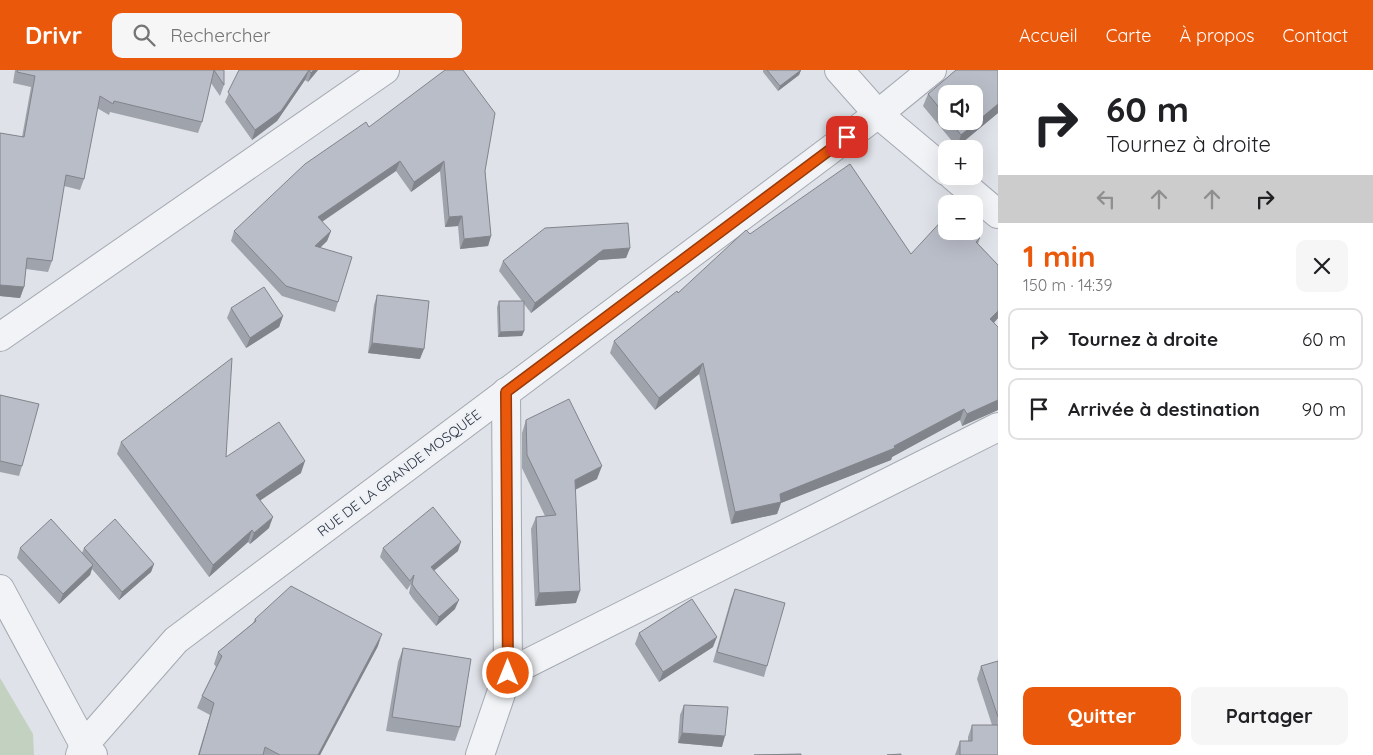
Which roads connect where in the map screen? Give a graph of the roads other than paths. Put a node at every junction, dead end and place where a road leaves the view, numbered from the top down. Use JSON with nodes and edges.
{"nodes":[{"id":1,"x":385,"y":70,"type":"edge"},
{"id":2,"x":839,"y":70,"type":"edge"},
{"id":3,"x":932,"y":70,"type":"edge"},
{"id":4,"x":878,"y":114,"type":"junction"},
{"id":5,"x":938,"y":164,"type":"edge"},
{"id":6,"x":964,"y":185,"type":"edge"},
{"id":7,"x":998,"y":214,"type":"edge"},
{"id":8,"x":0,"y":337,"type":"edge"},
{"id":9,"x":506,"y":392,"type":"junction"},
{"id":10,"x":998,"y":427,"type":"edge"},
{"id":11,"x":0,"y":589,"type":"edge"},
{"id":12,"x":508,"y":673,"type":"junction"},
{"id":13,"x":86,"y":752,"type":"edge"},
{"id":14,"x":480,"y":755,"type":"edge"}],
"edges":[{"from":1,"to":8,"type":"street"},
{"from":2,"to":4,"type":"street"},
{"from":3,"to":4,"type":"street","name":"RUE DE LA GRANDE MOSQUÉE"},
{"from":4,"to":5,"type":"street"},
{"from":4,"to":9,"type":"street","name":"RUE DE LA GRANDE MOSQUÉE"},
{"from":6,"to":7,"type":"street"},
{"from":9,"to":12,"type":"street"},
{"from":9,"to":13,"type":"street","name":"RUE DE LA GRANDE MOSQUÉE"},
{"from":10,"to":12,"type":"street"},
{"from":11,"to":13,"type":"street"},
{"from":12,"to":14,"type":"street"}]}
